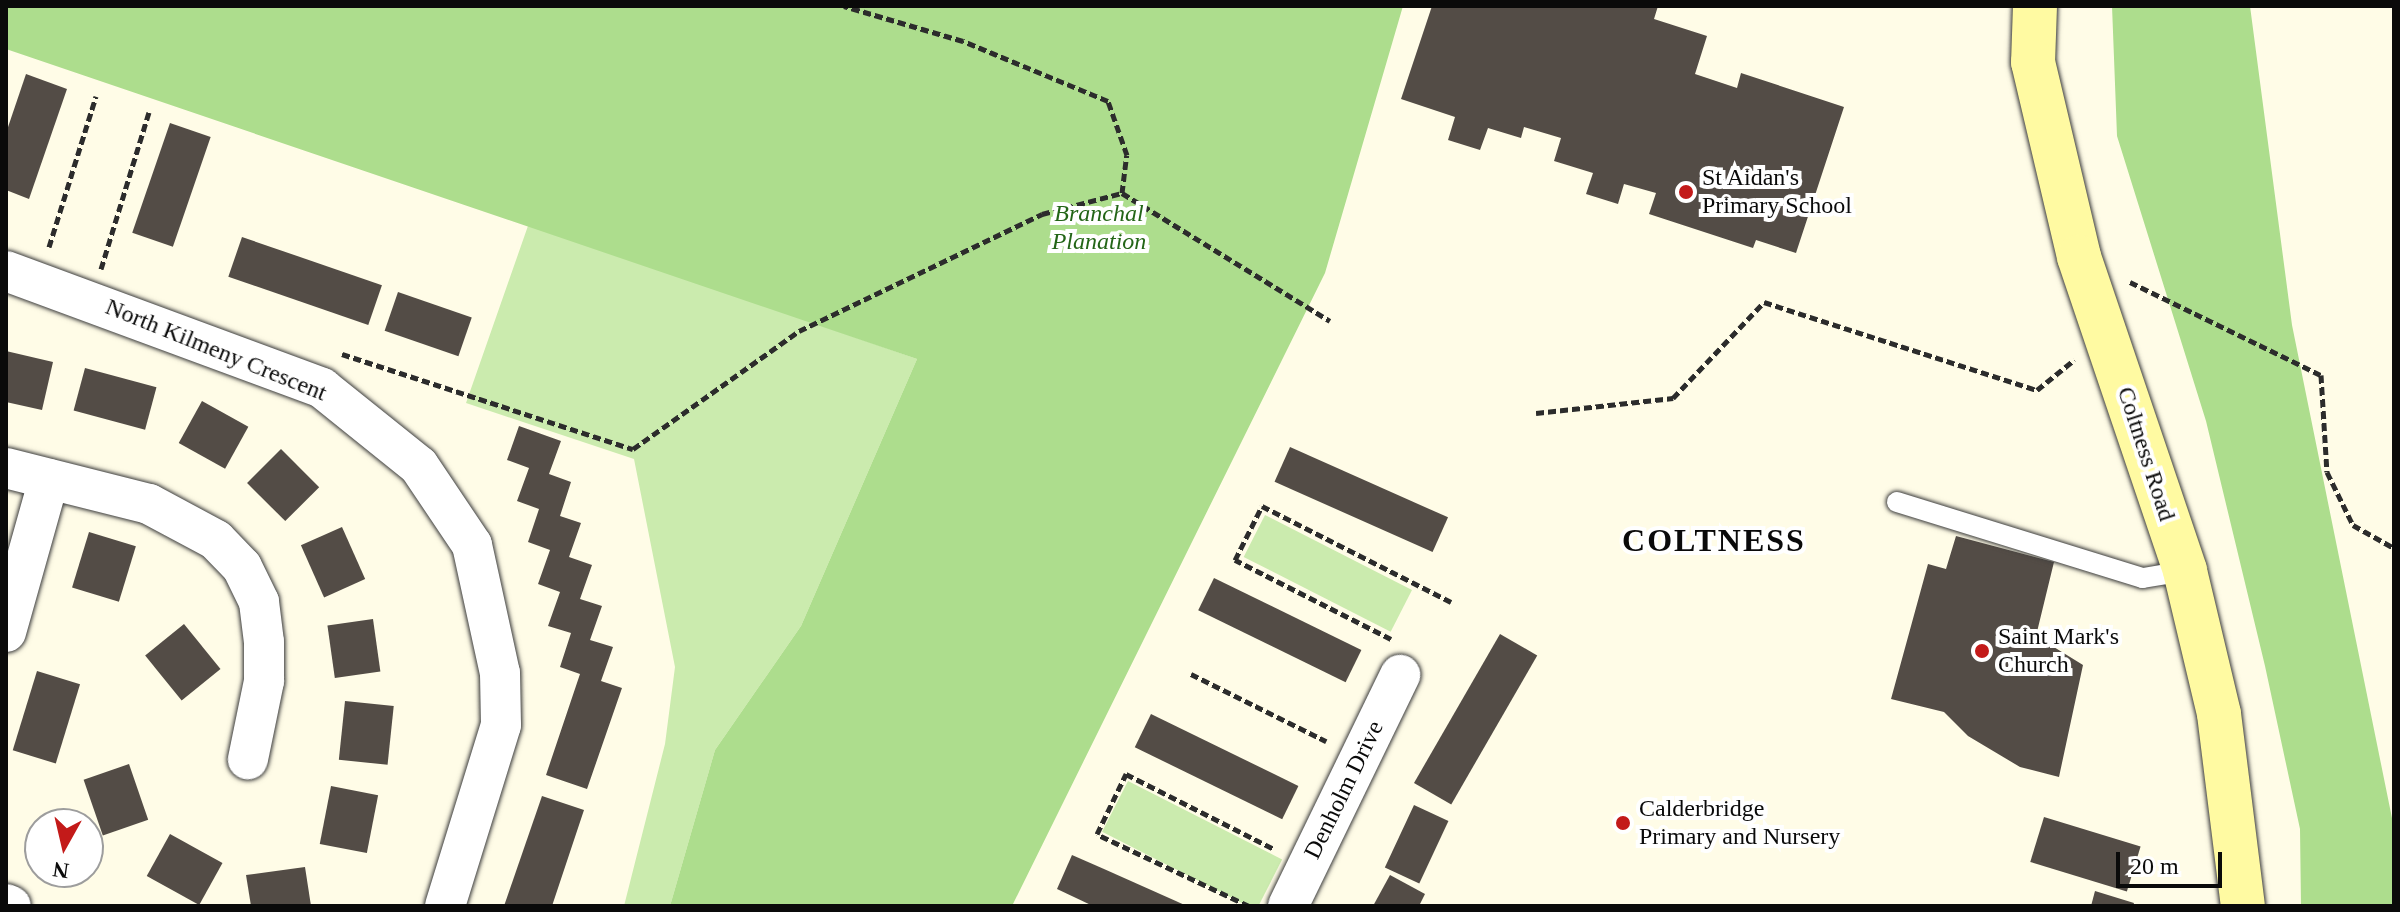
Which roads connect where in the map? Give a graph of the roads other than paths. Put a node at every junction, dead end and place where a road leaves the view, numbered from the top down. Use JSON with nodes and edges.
{"nodes":[{"id":1,"x":2035,"y":6,"type":"edge"},
{"id":2,"x":22,"y":276,"type":"edge"},
{"id":3,"x":6,"y":468,"type":"edge"},
{"id":4,"x":49,"y":479,"type":"junction"},
{"id":5,"x":1897,"y":502,"type":"dead end"},
{"id":6,"x":2185,"y":571,"type":"junction"},
{"id":7,"x":6,"y":632,"type":"edge"},
{"id":8,"x":1403,"y":660,"type":"road end"},
{"id":9,"x":248,"y":759,"type":"dead end"},
{"id":10,"x":445,"y":906,"type":"edge"},
{"id":11,"x":1288,"y":906,"type":"edge"},
{"id":12,"x":2243,"y":906,"type":"edge"}],
"edges":[{"from":1,"to":6,"type":"street","name":"Coltness Road"},
{"from":2,"to":10,"type":"street","name":"North Kilmeny Crescent"},
{"from":3,"to":4,"type":"street"},
{"from":4,"to":7,"type":"street"},
{"from":4,"to":9,"type":"street"},
{"from":5,"to":6,"type":"lane"},
{"from":6,"to":12,"type":"street","name":"Coltness Road"},
{"from":8,"to":11,"type":"street","name":"Denholm Drive"}]}
